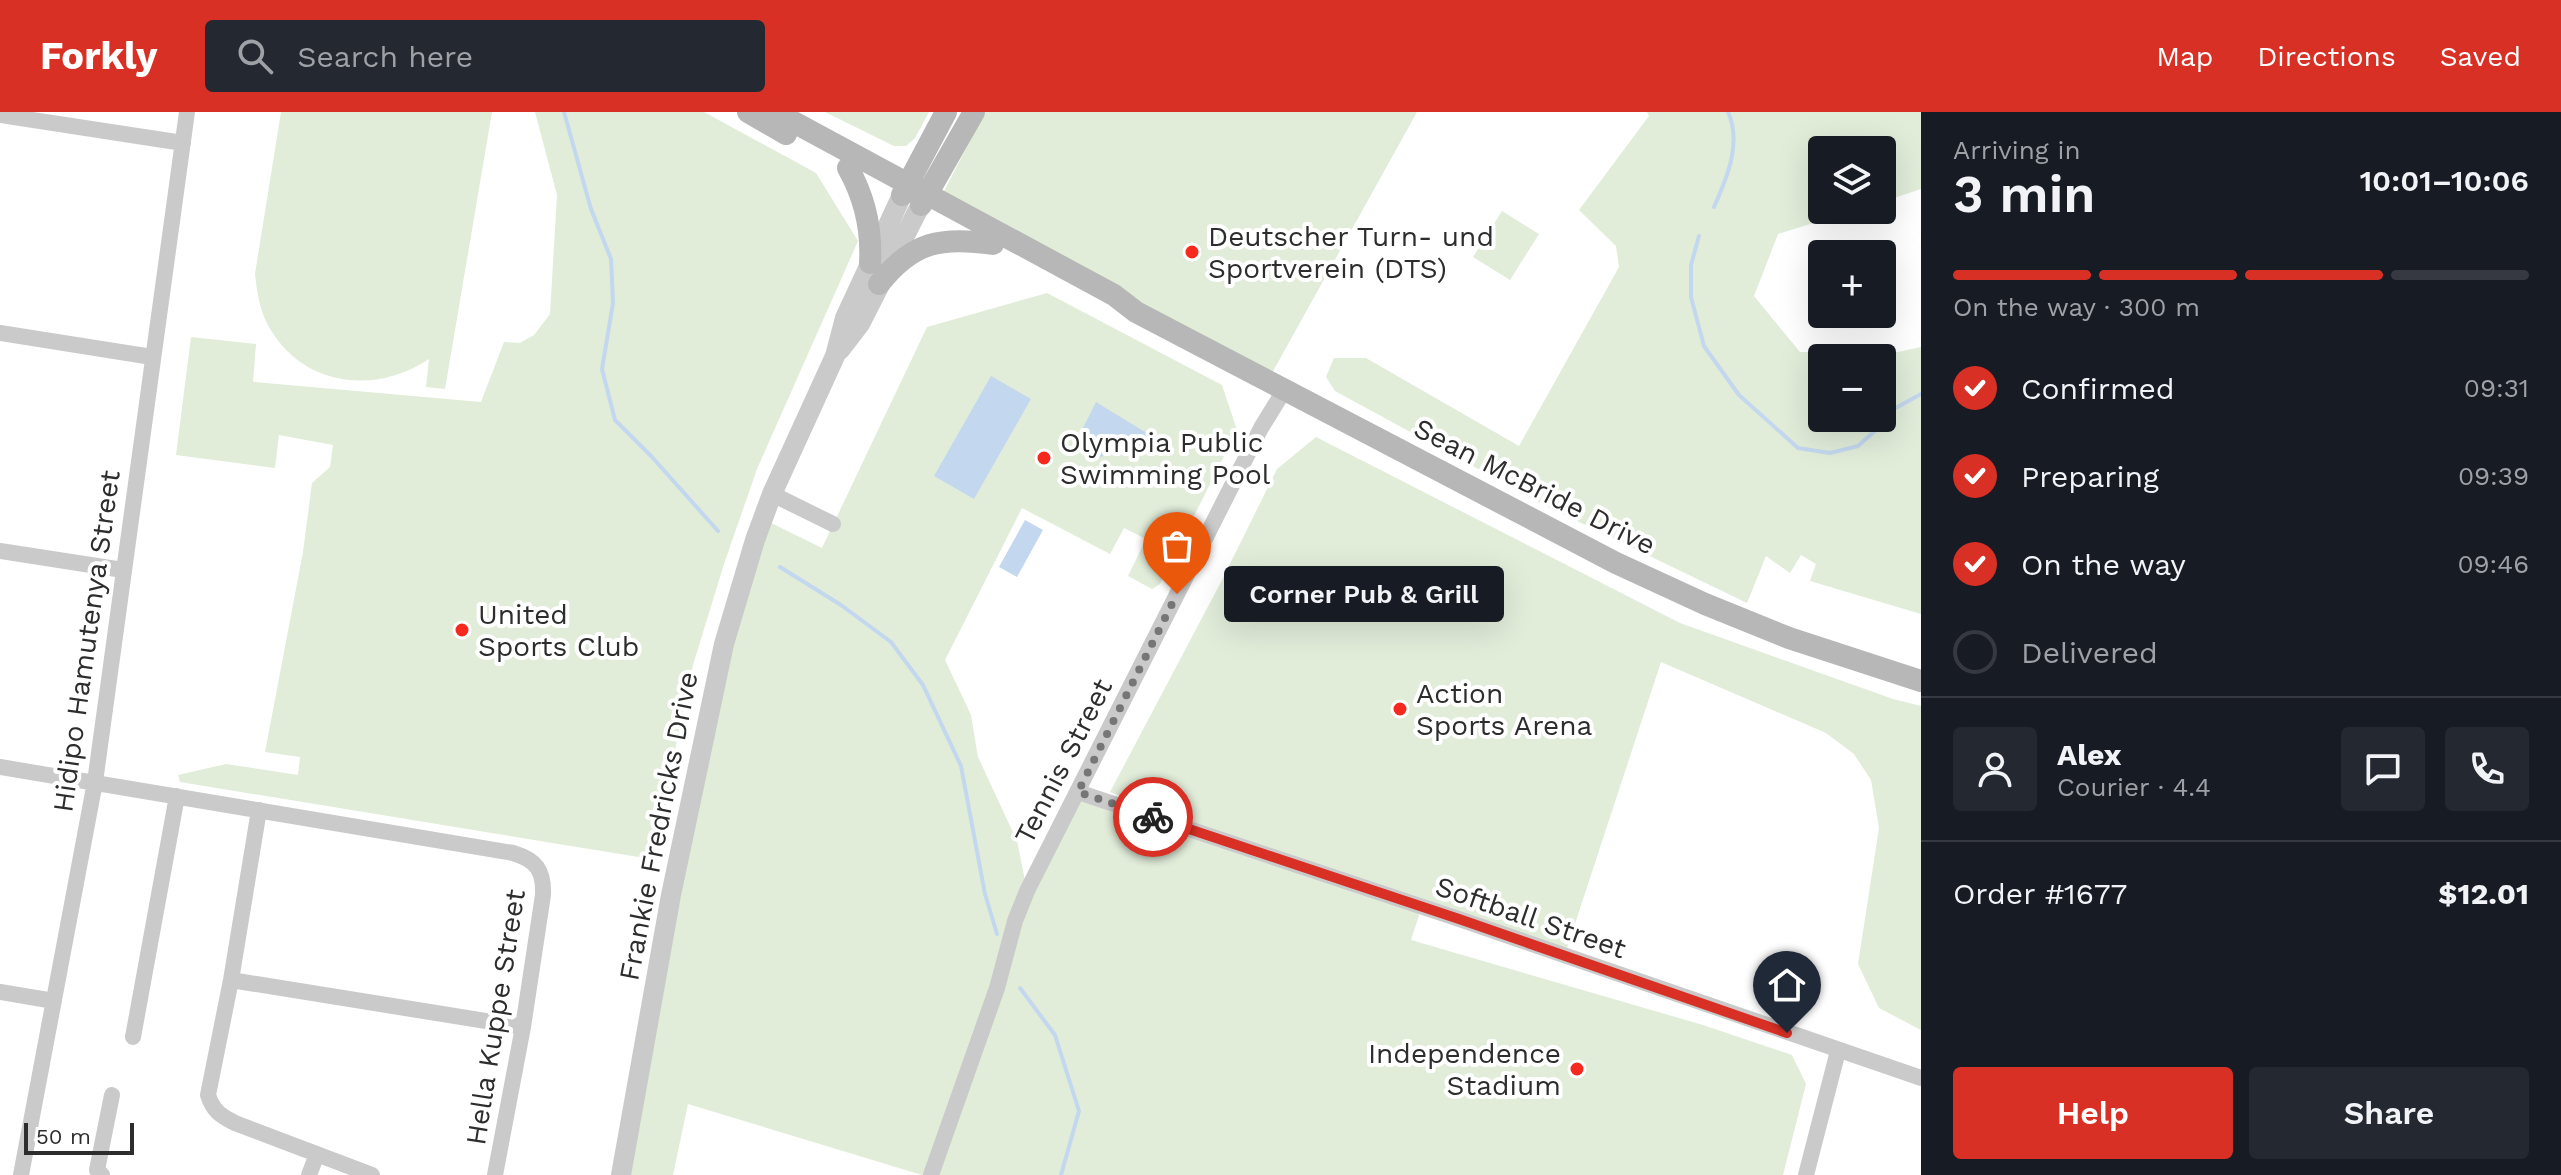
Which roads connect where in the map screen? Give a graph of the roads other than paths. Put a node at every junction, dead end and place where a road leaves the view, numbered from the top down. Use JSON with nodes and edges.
{"nodes":[{"id":1,"x":187,"y":112,"type":"edge"},
{"id":2,"x":748,"y":112,"type":"edge"},
{"id":3,"x":775,"y":112,"type":"edge"},
{"id":4,"x":946,"y":112,"type":"edge"},
{"id":5,"x":974,"y":112,"type":"edge"},
{"id":6,"x":0,"y":115,"type":"edge"},
{"id":7,"x":183,"y":143,"type":"junction"},
{"id":8,"x":848,"y":168,"type":"junction"},
{"id":9,"x":914,"y":195,"type":"junction"},
{"id":10,"x":993,"y":244,"type":"junction"},
{"id":11,"x":870,"y":263,"type":"junction"},
{"id":12,"x":879,"y":284,"type":"junction"},
{"id":13,"x":1136,"y":312,"type":"junction"},
{"id":14,"x":0,"y":333,"type":"edge"},
{"id":15,"x":835,"y":356,"type":"junction"},
{"id":16,"x":152,"y":357,"type":"junction"},
{"id":17,"x":1285,"y":389,"type":"junction"},
{"id":18,"x":772,"y":494,"type":"junction"},
{"id":19,"x":833,"y":524,"type":"dead end"},
{"id":20,"x":0,"y":551,"type":"edge"},
{"id":21,"x":123,"y":570,"type":"junction"},
{"id":22,"x":1921,"y":681,"type":"edge"},
{"id":23,"x":0,"y":767,"type":"edge"},
{"id":24,"x":95,"y":782,"type":"junction"},
{"id":25,"x":1078,"y":792,"type":"junction"},
{"id":26,"x":177,"y":796,"type":"junction"},
{"id":27,"x":259,"y":810,"type":"junction"},
{"id":28,"x":231,"y":980,"type":"junction"},
{"id":29,"x":0,"y":992,"type":"edge"},
{"id":30,"x":54,"y":1001,"type":"junction"},
{"id":31,"x":523,"y":1027,"type":"junction"},
{"id":32,"x":133,"y":1037,"type":"dead end"},
{"id":33,"x":1838,"y":1051,"type":"junction"},
{"id":34,"x":1921,"y":1078,"type":"edge"},
{"id":35,"x":112,"y":1095,"type":"dead end"},
{"id":36,"x":317,"y":1154,"type":"junction"},
{"id":37,"x":21,"y":1175,"type":"edge"},
{"id":38,"x":102,"y":1175,"type":"edge"},
{"id":39,"x":309,"y":1175,"type":"edge"},
{"id":40,"x":372,"y":1175,"type":"edge"},
{"id":41,"x":495,"y":1175,"type":"edge"},
{"id":42,"x":621,"y":1175,"type":"edge"},
{"id":43,"x":931,"y":1175,"type":"edge"},
{"id":44,"x":1806,"y":1175,"type":"edge"}],
"edges":[{"from":1,"to":7,"type":"street","name":"Hidipo Hamutenya Street"},
{"from":2,"to":8,"type":"main road","name":"Sean McBride Drive"},
{"from":3,"to":9,"type":"main road","name":"Sean McBride Drive"},
{"from":4,"to":9,"type":"main road"},
{"from":5,"to":9,"type":"main road"},
{"from":6,"to":7,"type":"street"},
{"from":7,"to":16,"type":"street","name":"Hidipo Hamutenya Street"},
{"from":8,"to":9,"type":"main road","name":"Sean McBride Drive"},
{"from":8,"to":11,"type":"main road"},
{"from":9,"to":10,"type":"main road","name":"Sean McBride Drive"},
{"from":9,"to":11,"type":"street","name":"Frankie Fredricks Drive"},
{"from":9,"to":12,"type":"street","name":"Frankie Fredricks Drive"},
{"from":9,"to":13,"type":"main road","name":"Sean McBride Drive"},
{"from":10,"to":12,"type":"main road"},
{"from":10,"to":13,"type":"main road","name":"Sean McBride Drive"},
{"from":11,"to":15,"type":"street","name":"Frankie Fredricks Drive"},
{"from":12,"to":15,"type":"street","name":"Frankie Fredricks Drive"},
{"from":13,"to":17,"type":"main road","name":"Sean McBride Drive"},
{"from":14,"to":16,"type":"street"},
{"from":15,"to":18,"type":"street","name":"Frankie Fredricks Drive"},
{"from":16,"to":21,"type":"street","name":"Hidipo Hamutenya Street"},
{"from":17,"to":22,"type":"main road","name":"Sean McBride Drive"},
{"from":17,"to":25,"type":"street","name":"Tennis Street"},
{"from":18,"to":19,"type":"street"},
{"from":18,"to":42,"type":"street","name":"Frankie Fredricks Drive"},
{"from":20,"to":21,"type":"street"},
{"from":21,"to":24,"type":"street","name":"Hidipo Hamutenya Street"},
{"from":23,"to":24,"type":"street","name":"Hella Kuppe Street"},
{"from":24,"to":26,"type":"street","name":"Hella Kuppe Street"},
{"from":24,"to":30,"type":"street","name":"Hidipo Hamutenya Street"},
{"from":25,"to":33,"type":"street","name":"Softball Street"},
{"from":25,"to":43,"type":"street","name":"Tennis Street"},
{"from":26,"to":27,"type":"street","name":"Hella Kuppe Street"},
{"from":26,"to":32,"type":"street"},
{"from":27,"to":28,"type":"street"},
{"from":27,"to":31,"type":"street","name":"Hella Kuppe Street"},
{"from":28,"to":31,"type":"street"},
{"from":28,"to":36,"type":"street"},
{"from":29,"to":30,"type":"street"},
{"from":30,"to":37,"type":"street","name":"Hidipo Hamutenya Street"},
{"from":31,"to":41,"type":"street","name":"Hella Kuppe Street"},
{"from":33,"to":34,"type":"street","name":"Softball Street"},
{"from":33,"to":44,"type":"street"},
{"from":35,"to":38,"type":"street"},
{"from":36,"to":39,"type":"street"},
{"from":36,"to":40,"type":"street"}]}
